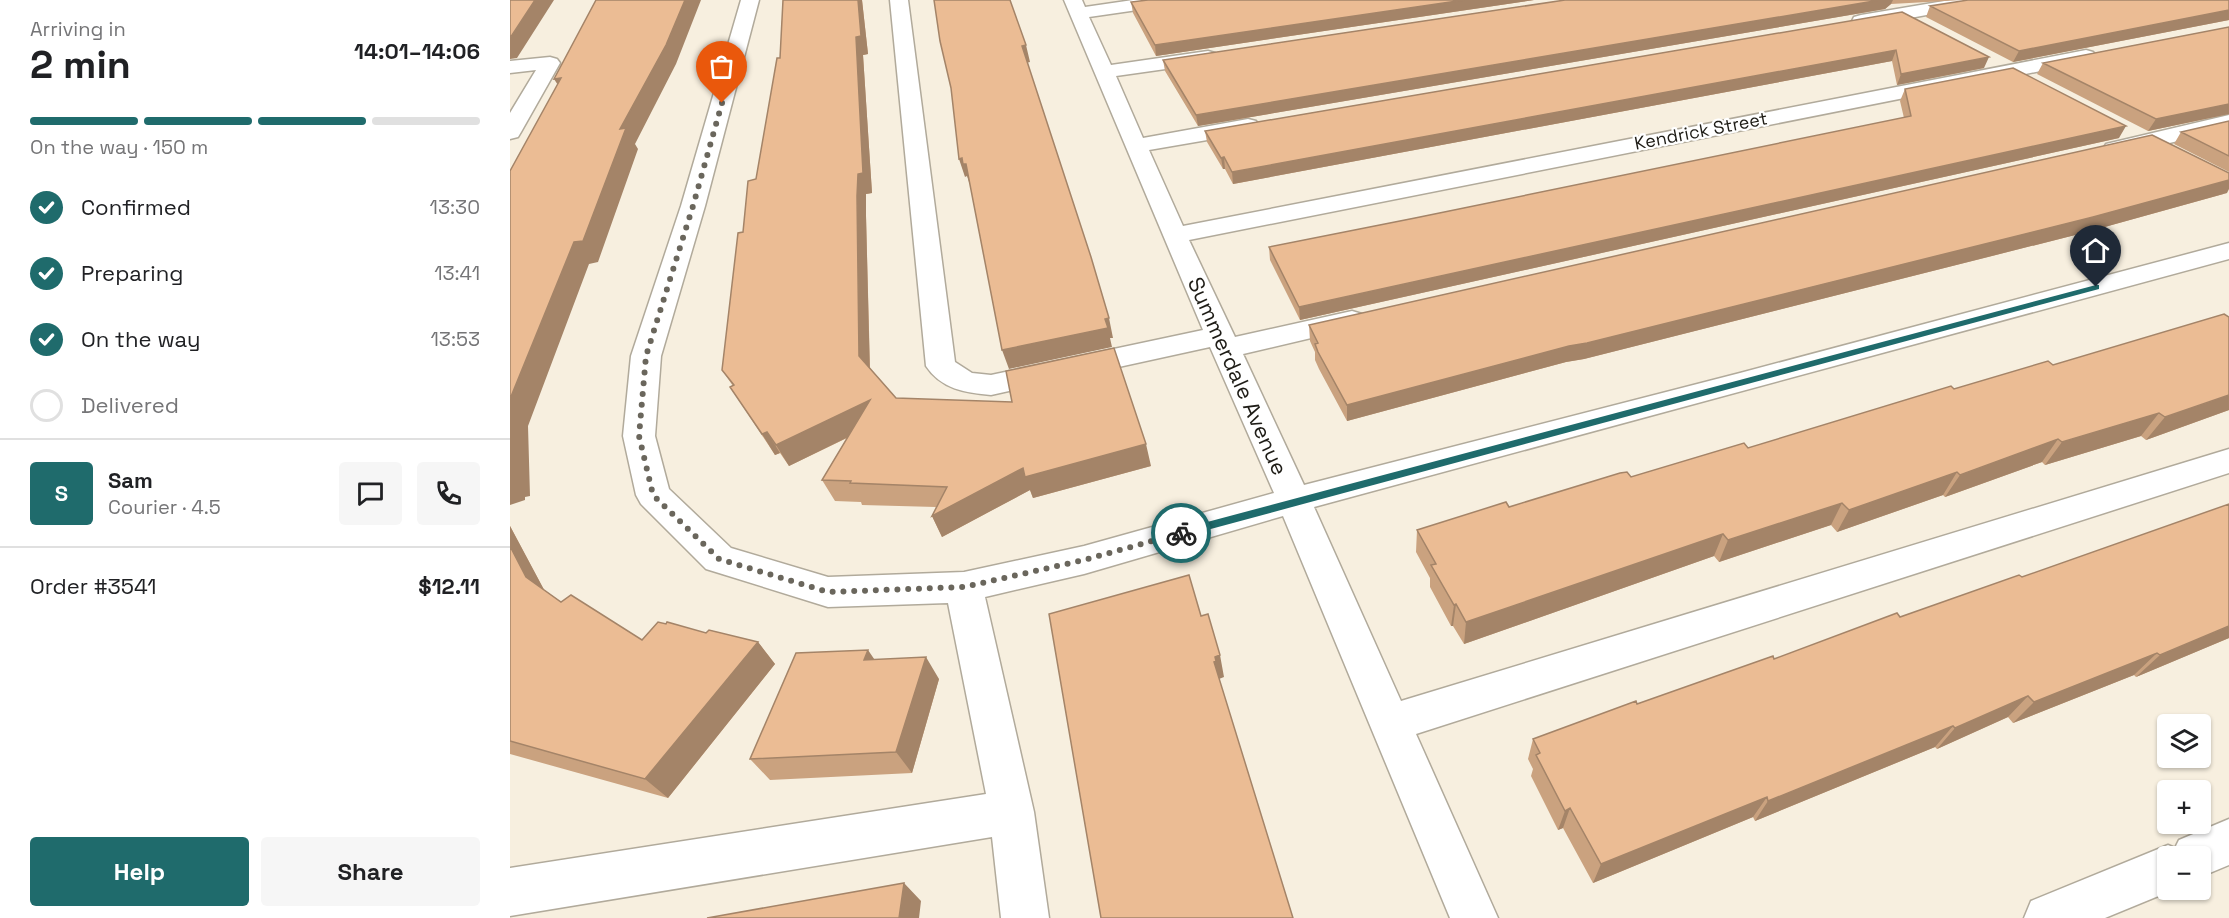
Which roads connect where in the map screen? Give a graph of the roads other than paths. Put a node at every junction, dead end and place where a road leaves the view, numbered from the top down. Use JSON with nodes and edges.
{"nodes":[{"id":1,"x":750,"y":0,"type":"edge"},
{"id":2,"x":899,"y":0,"type":"edge"},
{"id":3,"x":1172,"y":0,"type":"edge"},
{"id":4,"x":1875,"y":0,"type":"edge"},
{"id":5,"x":1982,"y":0,"type":"edge"},
{"id":6,"x":1076,"y":6,"type":"edge"},
{"id":7,"x":1901,"y":14,"type":"junction"},
{"id":8,"x":1842,"y":24,"type":"edge"},
{"id":9,"x":1931,"y":29,"type":"edge"},
{"id":10,"x":2103,"y":52,"type":"edge"},
{"id":11,"x":1232,"y":53,"type":"edge"},
{"id":12,"x":1981,"y":55,"type":"edge"},
{"id":13,"x":510,"y":67,"type":"edge"},
{"id":14,"x":2011,"y":70,"type":"junction"},
{"id":15,"x":1102,"y":72,"type":"junction"},
{"id":16,"x":2042,"y":86,"type":"edge"},
{"id":17,"x":2229,"y":122,"type":"edge"},
{"id":18,"x":1264,"y":124,"type":"edge"},
{"id":19,"x":2116,"y":125,"type":"edge"},
{"id":20,"x":510,"y":132,"type":"edge"},
{"id":21,"x":2148,"y":141,"type":"junction"},
{"id":22,"x":1135,"y":146,"type":"junction"},
{"id":23,"x":2089,"y":154,"type":"edge"},
{"id":24,"x":2178,"y":157,"type":"edge"},
{"id":25,"x":1174,"y":235,"type":"junction"},
{"id":26,"x":2229,"y":251,"type":"edge"},
{"id":27,"x":1377,"y":314,"type":"edge"},
{"id":28,"x":1222,"y":342,"type":"junction"},
{"id":29,"x":2229,"y":461,"type":"edge"},
{"id":30,"x":1294,"y":501,"type":"junction"},
{"id":31,"x":964,"y":587,"type":"junction"},
{"id":32,"x":1391,"y":723,"type":"junction"},
{"id":33,"x":1012,"y":812,"type":"junction"},
{"id":34,"x":2229,"y":842,"type":"edge"},
{"id":35,"x":2211,"y":849,"type":"edge"},
{"id":36,"x":2157,"y":873,"type":"edge"},
{"id":37,"x":510,"y":892,"type":"edge"},
{"id":38,"x":1025,"y":918,"type":"edge"},
{"id":39,"x":1474,"y":918,"type":"edge"},
{"id":40,"x":2048,"y":918,"type":"edge"}],
"edges":[{"from":1,"to":31,"type":"street"},
{"from":2,"to":28,"type":"street"},
{"from":3,"to":6,"type":"street"},
{"from":4,"to":7,"type":"street"},
{"from":5,"to":7,"type":"street"},
{"from":6,"to":15,"type":"street","name":"Summerdale Avenue"},
{"from":7,"to":8,"type":"street"},
{"from":7,"to":9,"type":"street"},
{"from":10,"to":14,"type":"street","name":"Kendrick Street"},
{"from":11,"to":15,"type":"street"},
{"from":12,"to":14,"type":"street"},
{"from":13,"to":20,"type":"street"},
{"from":14,"to":16,"type":"street"},
{"from":14,"to":25,"type":"street","name":"Kendrick Street"},
{"from":15,"to":22,"type":"street","name":"Summerdale Avenue"},
{"from":17,"to":21,"type":"street"},
{"from":18,"to":22,"type":"street"},
{"from":19,"to":21,"type":"street"},
{"from":21,"to":23,"type":"street"},
{"from":21,"to":24,"type":"street"},
{"from":22,"to":25,"type":"street","name":"Summerdale Avenue"},
{"from":25,"to":28,"type":"street","name":"Summerdale Avenue"},
{"from":26,"to":30,"type":"street"},
{"from":27,"to":28,"type":"street"},
{"from":28,"to":30,"type":"street","name":"Summerdale Avenue"},
{"from":29,"to":32,"type":"street"},
{"from":30,"to":31,"type":"street"},
{"from":30,"to":32,"type":"street","name":"Summerdale Avenue"},
{"from":31,"to":33,"type":"street"},
{"from":32,"to":39,"type":"street","name":"Summerdale Avenue"},
{"from":33,"to":37,"type":"street"},
{"from":33,"to":38,"type":"street"},
{"from":34,"to":35,"type":"street"},
{"from":36,"to":40,"type":"street"}]}
